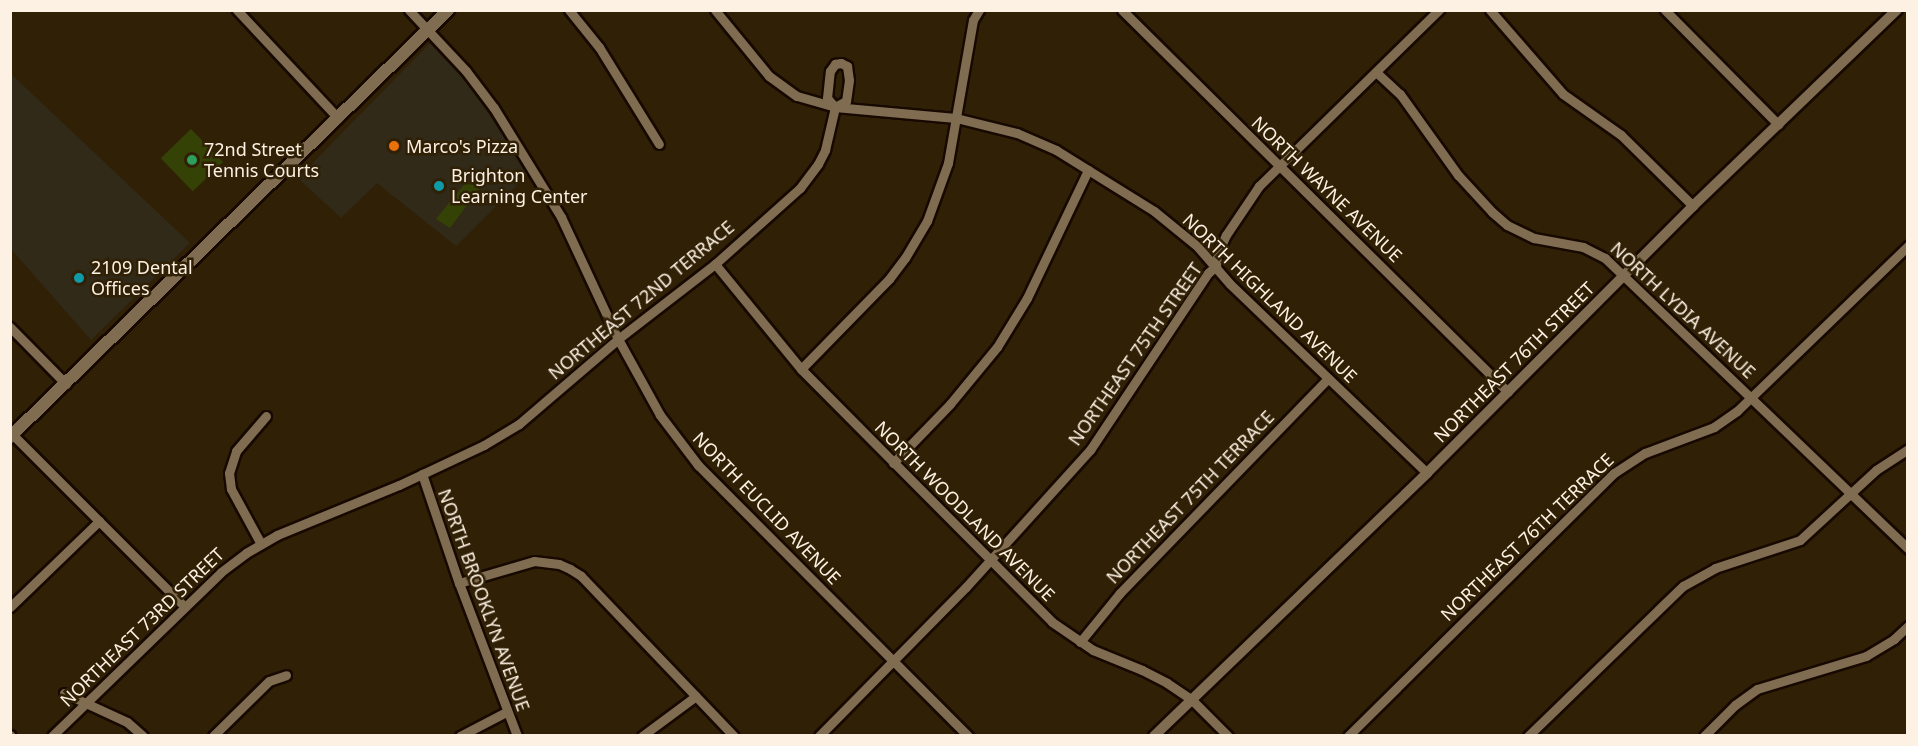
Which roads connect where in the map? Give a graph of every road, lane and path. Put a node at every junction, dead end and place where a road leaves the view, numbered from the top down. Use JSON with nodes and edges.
{"nodes":[{"id":1,"x":237,"y":10,"type":"edge"},
{"id":2,"x":409,"y":10,"type":"edge"},
{"id":3,"x":448,"y":10,"type":"edge"},
{"id":4,"x":569,"y":10,"type":"edge"},
{"id":5,"x":715,"y":10,"type":"edge"},
{"id":6,"x":979,"y":10,"type":"edge"},
{"id":7,"x":1122,"y":10,"type":"edge"},
{"id":8,"x":1439,"y":10,"type":"edge"},
{"id":9,"x":1490,"y":10,"type":"edge"},
{"id":10,"x":1897,"y":10,"type":"edge"},
{"id":11,"x":1668,"y":12,"type":"edge"},
{"id":12,"x":429,"y":30,"type":"junction"},
{"id":13,"x":1376,"y":72,"type":"junction"},
{"id":14,"x":835,"y":107,"type":"junction"},
{"id":15,"x":338,"y":118,"type":"junction"},
{"id":16,"x":956,"y":118,"type":"junction"},
{"id":17,"x":1778,"y":124,"type":"junction"},
{"id":18,"x":659,"y":144,"type":"dead end"},
{"id":19,"x":1278,"y":165,"type":"junction"},
{"id":20,"x":1088,"y":170,"type":"junction"},
{"id":21,"x":1693,"y":206,"type":"junction"},
{"id":22,"x":1908,"y":246,"type":"edge"},
{"id":23,"x":715,"y":264,"type":"junction"},
{"id":24,"x":1216,"y":266,"type":"junction"},
{"id":25,"x":1624,"y":275,"type":"junction"},
{"id":26,"x":10,"y":327,"type":"edge"},
{"id":27,"x":618,"y":339,"type":"junction"},
{"id":28,"x":801,"y":369,"type":"junction"},
{"id":29,"x":1328,"y":378,"type":"junction"},
{"id":30,"x":66,"y":384,"type":"junction"},
{"id":31,"x":1508,"y":392,"type":"junction"},
{"id":32,"x":1752,"y":397,"type":"junction"},
{"id":33,"x":266,"y":416,"type":"dead end"},
{"id":34,"x":12,"y":436,"type":"edge"},
{"id":35,"x":1908,"y":449,"type":"edge"},
{"id":36,"x":893,"y":463,"type":"junction"},
{"id":37,"x":1427,"y":473,"type":"junction"},
{"id":38,"x":422,"y":474,"type":"junction"},
{"id":39,"x":1851,"y":493,"type":"junction"},
{"id":40,"x":99,"y":521,"type":"junction"},
{"id":41,"x":261,"y":544,"type":"junction"},
{"id":42,"x":1908,"y":549,"type":"edge"},
{"id":43,"x":990,"y":561,"type":"junction"},
{"id":44,"x":459,"y":583,"type":"junction"},
{"id":45,"x":10,"y":607,"type":"edge"},
{"id":46,"x":185,"y":607,"type":"junction"},
{"id":47,"x":1908,"y":626,"type":"edge"},
{"id":48,"x":1080,"y":642,"type":"junction"},
{"id":49,"x":893,"y":662,"type":"junction"},
{"id":50,"x":286,"y":675,"type":"dead end"},
{"id":51,"x":64,"y":693,"type":"dead end"},
{"id":52,"x":696,"y":696,"type":"junction"},
{"id":53,"x":1192,"y":700,"type":"junction"},
{"id":54,"x":85,"y":703,"type":"junction"},
{"id":55,"x":506,"y":712,"type":"junction"},
{"id":56,"x":52,"y":735,"type":"edge"},
{"id":57,"x":143,"y":735,"type":"edge"},
{"id":58,"x":213,"y":735,"type":"edge"},
{"id":59,"x":460,"y":735,"type":"edge"},
{"id":60,"x":517,"y":735,"type":"edge"},
{"id":61,"x":642,"y":735,"type":"edge"},
{"id":62,"x":734,"y":735,"type":"edge"},
{"id":63,"x":819,"y":735,"type":"edge"},
{"id":64,"x":968,"y":735,"type":"edge"},
{"id":65,"x":1154,"y":735,"type":"edge"},
{"id":66,"x":1228,"y":735,"type":"edge"},
{"id":67,"x":1348,"y":735,"type":"edge"},
{"id":68,"x":1528,"y":735,"type":"edge"},
{"id":69,"x":1704,"y":735,"type":"edge"}],
"edges":[{"from":1,"to":15,"type":"street"},
{"from":2,"to":12,"type":"street"},
{"from":3,"to":12,"type":"main road"},
{"from":4,"to":18,"type":"street"},
{"from":5,"to":14,"type":"street","name":"NORTH HIGHLAND AVENUE"},
{"from":6,"to":16,"type":"street"},
{"from":7,"to":19,"type":"street","name":"NORTH WAYNE AVENUE"},
{"from":8,"to":13,"type":"street","name":"NORTHEAST 75TH STREET"},
{"from":9,"to":21,"type":"street"},
{"from":10,"to":17,"type":"street","name":"NORTHEAST 76TH STREET"},
{"from":11,"to":17,"type":"street"},
{"from":12,"to":15,"type":"main road"},
{"from":12,"to":27,"type":"street","name":"NORTH EUCLID AVENUE"},
{"from":13,"to":19,"type":"street","name":"NORTHEAST 75TH STREET"},
{"from":13,"to":25,"type":"street","name":"NORTH LYDIA AVENUE"},
{"from":14,"to":16,"type":"street","name":"NORTH HIGHLAND AVENUE"},
{"from":14,"to":23,"type":"street","name":"NORTHEAST 72ND TERRACE"},
{"from":15,"to":30,"type":"main road"},
{"from":16,"to":20,"type":"street","name":"NORTH HIGHLAND AVENUE"},
{"from":16,"to":28,"type":"street"},
{"from":17,"to":21,"type":"street","name":"NORTHEAST 76TH STREET"},
{"from":19,"to":24,"type":"street","name":"NORTHEAST 75TH STREET"},
{"from":19,"to":31,"type":"street","name":"NORTH WAYNE AVENUE"},
{"from":20,"to":24,"type":"street","name":"NORTH HIGHLAND AVENUE"},
{"from":20,"to":36,"type":"street"},
{"from":21,"to":25,"type":"street","name":"NORTHEAST 76TH STREET"},
{"from":22,"to":32,"type":"street","name":"NORTHEAST 76TH TERRACE"},
{"from":23,"to":27,"type":"street","name":"NORTHEAST 72ND TERRACE"},
{"from":23,"to":28,"type":"street","name":"NORTH WOODLAND AVENUE"},
{"from":24,"to":29,"type":"street","name":"NORTH HIGHLAND AVENUE"},
{"from":24,"to":43,"type":"street","name":"NORTHEAST 75TH STREET"},
{"from":25,"to":31,"type":"street","name":"NORTHEAST 76TH STREET"},
{"from":25,"to":32,"type":"street","name":"NORTH LYDIA AVENUE"},
{"from":26,"to":30,"type":"street"},
{"from":27,"to":38,"type":"street","name":"NORTHEAST 72ND TERRACE"},
{"from":27,"to":49,"type":"street","name":"NORTH EUCLID AVENUE"},
{"from":28,"to":36,"type":"street","name":"NORTH WOODLAND AVENUE"},
{"from":29,"to":37,"type":"street","name":"NORTH HIGHLAND AVENUE"},
{"from":29,"to":48,"type":"street","name":"NORTHEAST 75TH TERRACE"},
{"from":30,"to":34,"type":"main road"},
{"from":31,"to":37,"type":"street","name":"NORTHEAST 76TH STREET"},
{"from":32,"to":39,"type":"street","name":"NORTH LYDIA AVENUE"},
{"from":32,"to":67,"type":"street","name":"NORTHEAST 76TH TERRACE"},
{"from":33,"to":41,"type":"street"},
{"from":34,"to":40,"type":"street"},
{"from":35,"to":39,"type":"street"},
{"from":36,"to":43,"type":"street","name":"NORTH WOODLAND AVENUE"},
{"from":37,"to":53,"type":"street","name":"NORTHEAST 76TH STREET"},
{"from":38,"to":41,"type":"street","name":"NORTHEAST 73RD STREET"},
{"from":38,"to":44,"type":"street","name":"NORTH BROOKLYN AVENUE"},
{"from":39,"to":42,"type":"street","name":"NORTH LYDIA AVENUE"},
{"from":39,"to":68,"type":"street"},
{"from":40,"to":45,"type":"street"},
{"from":40,"to":46,"type":"street"},
{"from":41,"to":46,"type":"street","name":"NORTHEAST 73RD STREET"},
{"from":43,"to":48,"type":"street","name":"NORTH WOODLAND AVENUE"},
{"from":43,"to":49,"type":"street","name":"NORTHEAST 75TH STREET"},
{"from":44,"to":52,"type":"street"},
{"from":44,"to":55,"type":"street","name":"NORTH BROOKLYN AVENUE"},
{"from":46,"to":54,"type":"street","name":"NORTHEAST 73RD STREET"},
{"from":47,"to":69,"type":"street"},
{"from":48,"to":53,"type":"street","name":"NORTH WOODLAND AVENUE"},
{"from":49,"to":63,"type":"street","name":"NORTHEAST 75TH STREET"},
{"from":49,"to":64,"type":"street","name":"NORTH EUCLID AVENUE"},
{"from":50,"to":58,"type":"street"},
{"from":51,"to":54,"type":"street"},
{"from":52,"to":61,"type":"street"},
{"from":52,"to":62,"type":"street"},
{"from":53,"to":65,"type":"street","name":"NORTHEAST 76TH STREET"},
{"from":53,"to":66,"type":"street","name":"NORTH WOODLAND AVENUE"},
{"from":54,"to":56,"type":"street","name":"NORTHEAST 73RD STREET"},
{"from":54,"to":57,"type":"street"},
{"from":55,"to":59,"type":"street"},
{"from":55,"to":60,"type":"street","name":"NORTH BROOKLYN AVENUE"}]}
